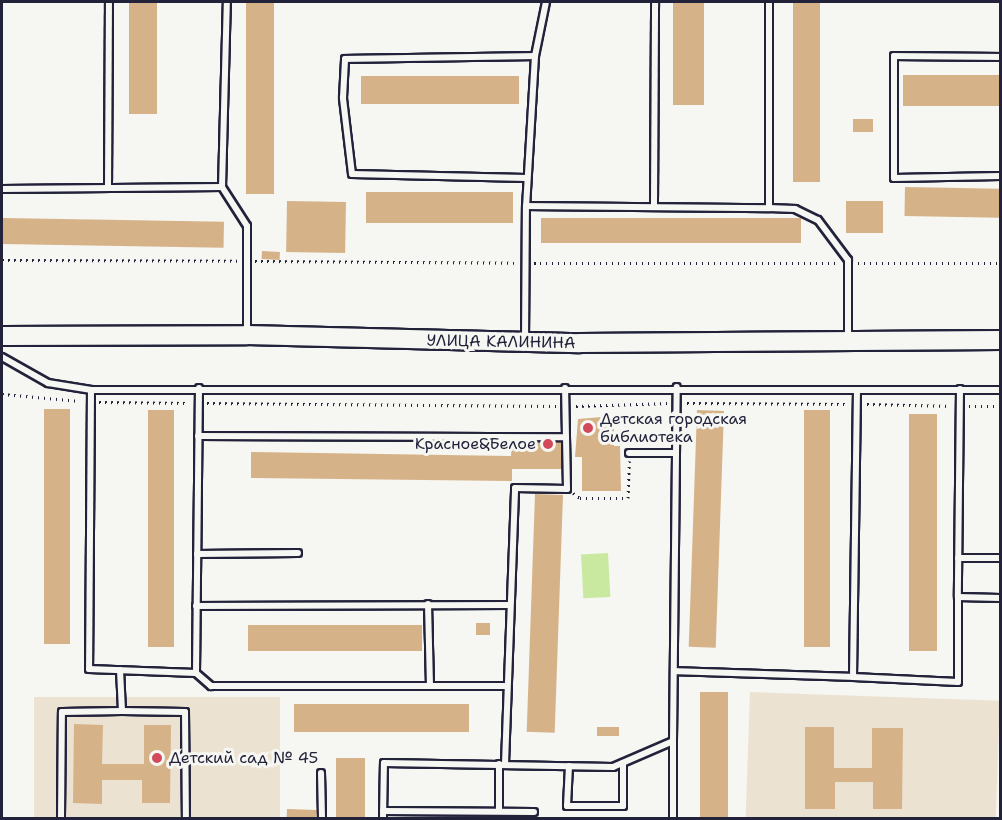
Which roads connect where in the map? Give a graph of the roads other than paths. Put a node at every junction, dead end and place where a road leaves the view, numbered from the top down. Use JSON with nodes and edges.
{"nodes":[{"id":1,"x":109,"y":2,"type":"edge"},
{"id":2,"x":227,"y":2,"type":"edge"},
{"id":3,"x":546,"y":2,"type":"edge"},
{"id":4,"x":655,"y":2,"type":"edge"},
{"id":5,"x":769,"y":2,"type":"edge"},
{"id":6,"x":535,"y":56,"type":"junction"},
{"id":7,"x":1000,"y":57,"type":"edge"},
{"id":8,"x":1000,"y":177,"type":"edge"},
{"id":9,"x":526,"y":178,"type":"junction"},
{"id":10,"x":222,"y":187,"type":"junction"},
{"id":11,"x":108,"y":188,"type":"junction"},
{"id":12,"x":2,"y":189,"type":"edge"},
{"id":13,"x":654,"y":205,"type":"junction"},
{"id":14,"x":526,"y":206,"type":"junction"},
{"id":15,"x":769,"y":208,"type":"junction"},
{"id":16,"x":247,"y":335,"type":"junction"},
{"id":17,"x":2,"y":336,"type":"edge"},
{"id":18,"x":1000,"y":340,"type":"edge"},
{"id":19,"x":848,"y":341,"type":"junction"},
{"id":20,"x":525,"y":342,"type":"junction"},
{"id":21,"x":2,"y":357,"type":"edge"},
{"id":22,"x":677,"y":387,"type":"junction"},
{"id":23,"x":199,"y":388,"type":"junction"},
{"id":24,"x":565,"y":388,"type":"junction"},
{"id":25,"x":960,"y":389,"type":"junction"},
{"id":26,"x":91,"y":390,"type":"junction"},
{"id":27,"x":858,"y":390,"type":"junction"},
{"id":28,"x":1000,"y":390,"type":"edge"},
{"id":29,"x":198,"y":436,"type":"junction"},
{"id":30,"x":566,"y":437,"type":"junction"},
{"id":31,"x":629,"y":453,"type":"road end"},
{"id":32,"x":676,"y":453,"type":"junction"},
{"id":33,"x":298,"y":553,"type":"dead end"},
{"id":34,"x":197,"y":554,"type":"junction"},
{"id":35,"x":958,"y":558,"type":"junction"},
{"id":36,"x":1000,"y":558,"type":"edge"},
{"id":37,"x":958,"y":597,"type":"junction"},
{"id":38,"x":1000,"y":598,"type":"edge"},
{"id":39,"x":428,"y":604,"type":"junction"},
{"id":40,"x":508,"y":605,"type":"junction"},
{"id":41,"x":196,"y":606,"type":"junction"},
{"id":42,"x":120,"y":670,"type":"junction"},
{"id":43,"x":674,"y":671,"type":"junction"},
{"id":44,"x":196,"y":673,"type":"junction"},
{"id":45,"x":853,"y":678,"type":"junction"},
{"id":46,"x":430,"y":686,"type":"junction"},
{"id":47,"x":507,"y":686,"type":"junction"},
{"id":48,"x":122,"y":711,"type":"junction"},
{"id":49,"x":673,"y":741,"type":"junction"},
{"id":50,"x":624,"y":763,"type":"junction"},
{"id":51,"x":502,"y":764,"type":"junction"},
{"id":52,"x":569,"y":766,"type":"junction"},
{"id":53,"x":321,"y":773,"type":"dead end"},
{"id":54,"x":383,"y":811,"type":"junction"},
{"id":55,"x":499,"y":812,"type":"junction"},
{"id":56,"x":534,"y":812,"type":"dead end"},
{"id":57,"x":61,"y":819,"type":"edge"},
{"id":58,"x":186,"y":819,"type":"edge"},
{"id":59,"x":322,"y":819,"type":"edge"},
{"id":60,"x":383,"y":819,"type":"edge"},
{"id":61,"x":673,"y":819,"type":"edge"}],
"edges":[{"from":1,"to":11,"type":"lane"},
{"from":2,"to":10,"type":"lane"},
{"from":3,"to":6,"type":"lane"},
{"from":4,"to":13,"type":"lane"},
{"from":5,"to":15,"type":"lane"},
{"from":6,"to":9,"type":"lane"},
{"from":6,"to":9,"type":"lane"},
{"from":7,"to":8,"type":"lane"},
{"from":9,"to":14,"type":"lane"},
{"from":10,"to":11,"type":"lane"},
{"from":10,"to":16,"type":"lane"},
{"from":11,"to":12,"type":"lane"},
{"from":13,"to":14,"type":"lane"},
{"from":13,"to":15,"type":"lane"},
{"from":14,"to":20,"type":"lane"},
{"from":15,"to":19,"type":"lane"},
{"from":16,"to":17,"type":"street","name":"УЛИЦА КАЛИНИНА"},
{"from":16,"to":20,"type":"street","name":"УЛИЦА КАЛИНИНА"},
{"from":18,"to":19,"type":"street","name":"УЛИЦА КАЛИНИНА"},
{"from":19,"to":20,"type":"street","name":"УЛИЦА КАЛИНИНА"},
{"from":21,"to":26,"type":"lane"},
{"from":22,"to":24,"type":"lane"},
{"from":22,"to":27,"type":"lane"},
{"from":22,"to":32,"type":"lane"},
{"from":23,"to":24,"type":"lane"},
{"from":23,"to":26,"type":"lane"},
{"from":23,"to":29,"type":"lane"},
{"from":24,"to":30,"type":"lane"},
{"from":25,"to":27,"type":"lane"},
{"from":25,"to":28,"type":"lane"},
{"from":25,"to":35,"type":"lane"},
{"from":26,"to":42,"type":"lane"},
{"from":27,"to":45,"type":"lane"},
{"from":29,"to":30,"type":"lane"},
{"from":29,"to":34,"type":"lane"},
{"from":30,"to":40,"type":"lane"},
{"from":31,"to":32,"type":"lane"},
{"from":32,"to":43,"type":"lane"},
{"from":33,"to":34,"type":"lane"},
{"from":34,"to":41,"type":"lane"},
{"from":35,"to":36,"type":"lane"},
{"from":35,"to":37,"type":"lane"},
{"from":37,"to":38,"type":"lane"},
{"from":37,"to":45,"type":"lane"},
{"from":39,"to":40,"type":"lane"},
{"from":39,"to":41,"type":"lane"},
{"from":39,"to":46,"type":"lane"},
{"from":40,"to":47,"type":"lane"},
{"from":41,"to":44,"type":"lane"},
{"from":42,"to":44,"type":"lane"},
{"from":42,"to":48,"type":"lane"},
{"from":43,"to":45,"type":"lane"},
{"from":43,"to":49,"type":"lane"},
{"from":44,"to":46,"type":"lane"},
{"from":46,"to":47,"type":"lane"},
{"from":47,"to":51,"type":"lane"},
{"from":48,"to":57,"type":"lane"},
{"from":48,"to":58,"type":"lane"},
{"from":49,"to":50,"type":"lane"},
{"from":49,"to":61,"type":"lane"},
{"from":50,"to":52,"type":"lane"},
{"from":50,"to":52,"type":"lane"},
{"from":51,"to":52,"type":"lane"},
{"from":51,"to":54,"type":"lane"},
{"from":51,"to":55,"type":"lane"},
{"from":53,"to":59,"type":"lane"},
{"from":54,"to":55,"type":"lane"},
{"from":54,"to":60,"type":"lane"},
{"from":55,"to":56,"type":"lane"}]}
